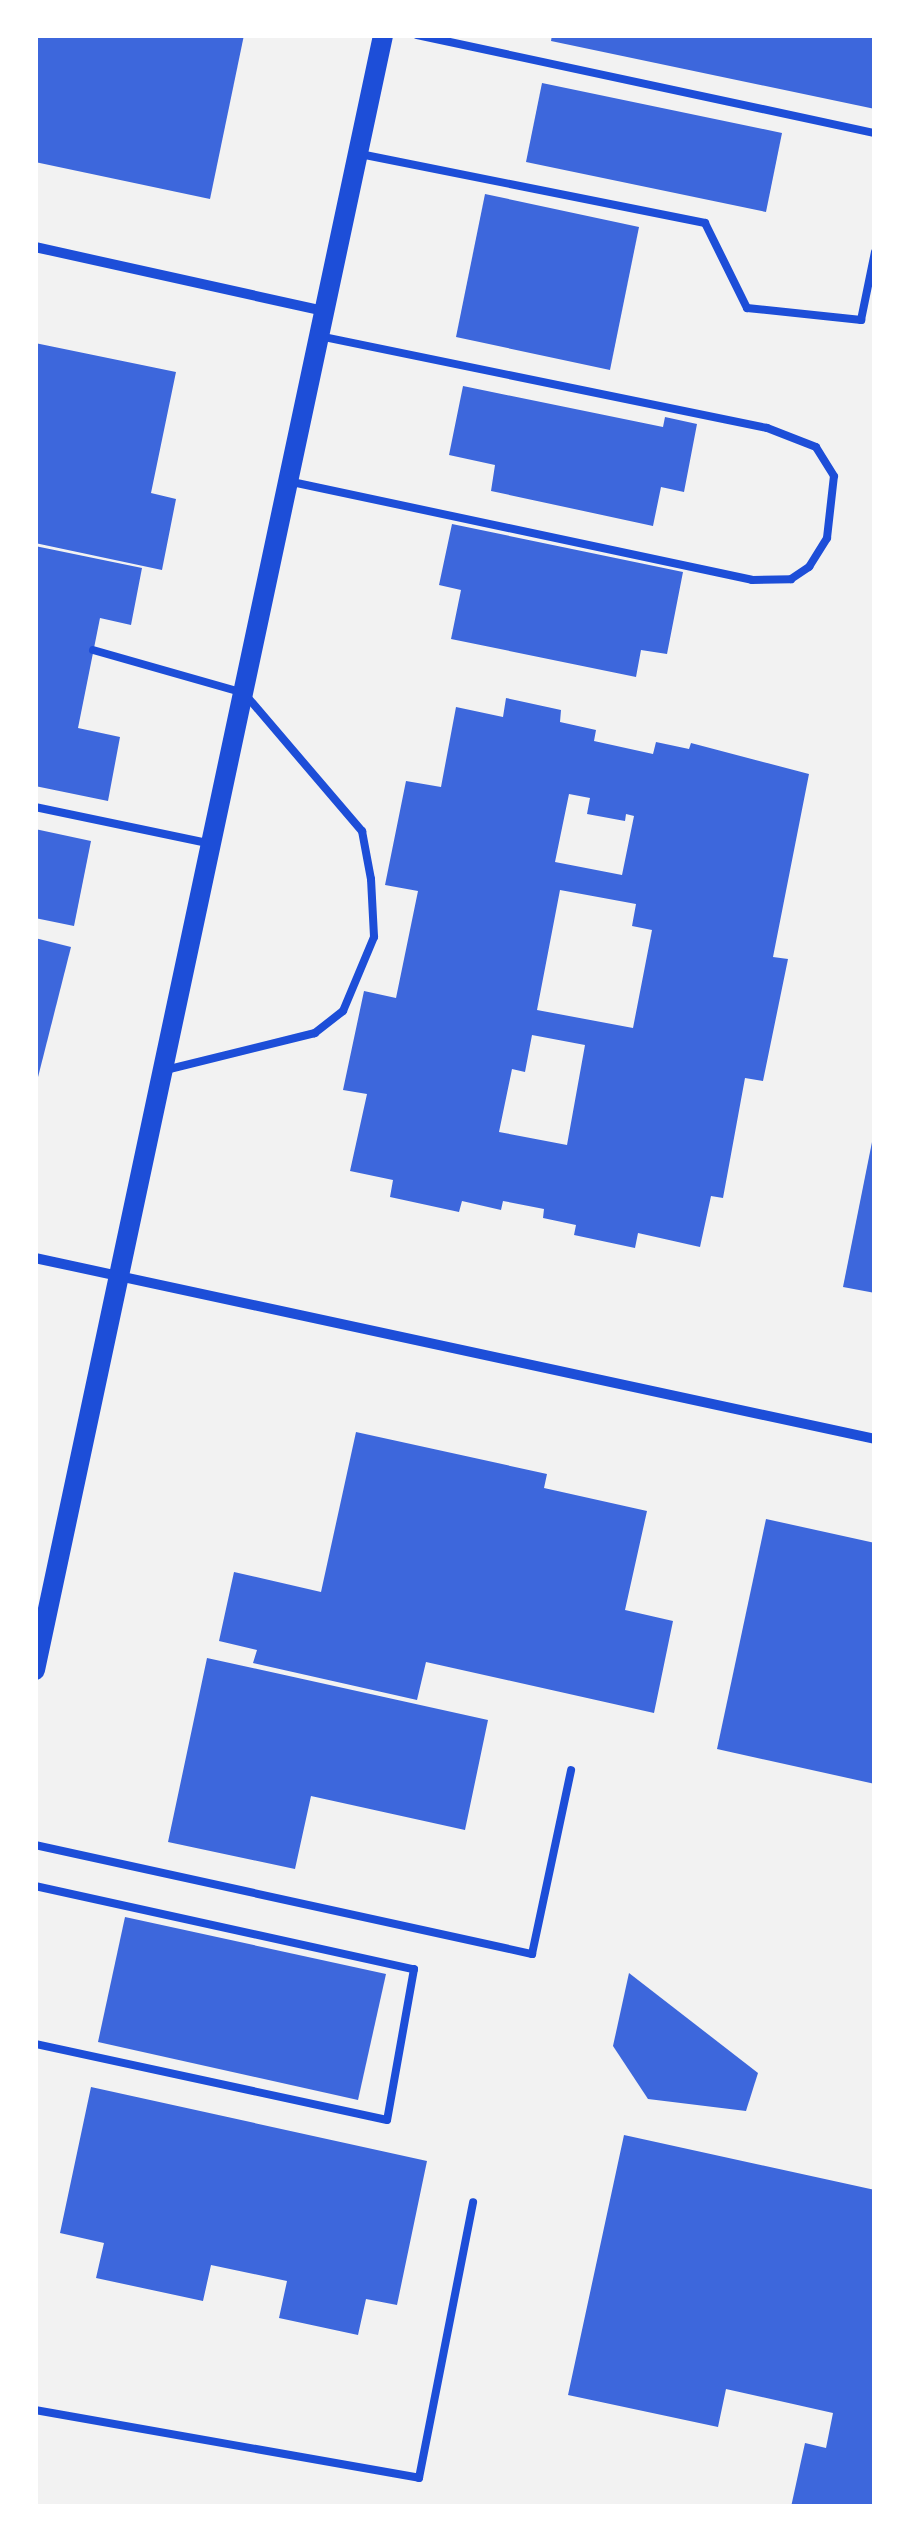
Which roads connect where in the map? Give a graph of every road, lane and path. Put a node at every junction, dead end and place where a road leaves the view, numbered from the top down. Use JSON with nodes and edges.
{"nodes":[{"id":1,"x":383,"y":35,"type":"edge"},
{"id":2,"x":417,"y":35,"type":"edge"},
{"id":3,"x":875,"y":133,"type":"edge"},
{"id":4,"x":360,"y":154,"type":"junction"},
{"id":5,"x":35,"y":246,"type":"edge"},
{"id":6,"x":875,"y":252,"type":"edge"},
{"id":7,"x":329,"y":312,"type":"junction"},
{"id":8,"x":323,"y":336,"type":"junction"},
{"id":9,"x":292,"y":482,"type":"junction"},
{"id":10,"x":93,"y":650,"type":"dead end"},
{"id":11,"x":244,"y":693,"type":"junction"},
{"id":12,"x":35,"y":807,"type":"edge"},
{"id":13,"x":212,"y":844,"type":"junction"},
{"id":14,"x":161,"y":1071,"type":"junction"},
{"id":15,"x":35,"y":1258,"type":"edge"},
{"id":16,"x":116,"y":1276,"type":"junction"},
{"id":17,"x":875,"y":1439,"type":"edge"},
{"id":18,"x":37,"y":1644,"type":"edge"},
{"id":19,"x":35,"y":1670,"type":"edge"},
{"id":20,"x":571,"y":1770,"type":"dead end"},
{"id":21,"x":35,"y":1845,"type":"edge"},
{"id":22,"x":35,"y":1886,"type":"edge"},
{"id":23,"x":35,"y":2044,"type":"edge"},
{"id":24,"x":473,"y":2202,"type":"dead end"},
{"id":25,"x":35,"y":2410,"type":"edge"}],
"edges":[{"from":1,"to":4,"type":"main road"},
{"from":2,"to":3,"type":"lane"},
{"from":4,"to":6,"type":"lane"},
{"from":4,"to":7,"type":"main road"},
{"from":5,"to":7,"type":"street"},
{"from":7,"to":8,"type":"main road"},
{"from":8,"to":9,"type":"main road"},
{"from":8,"to":9,"type":"lane"},
{"from":9,"to":11,"type":"main road"},
{"from":10,"to":11,"type":"lane"},
{"from":11,"to":13,"type":"main road"},
{"from":11,"to":14,"type":"lane"},
{"from":12,"to":13,"type":"lane"},
{"from":13,"to":14,"type":"main road"},
{"from":14,"to":16,"type":"main road"},
{"from":15,"to":16,"type":"street"},
{"from":16,"to":17,"type":"street"},
{"from":16,"to":18,"type":"main road"},
{"from":18,"to":19,"type":"main road"},
{"from":20,"to":21,"type":"lane"},
{"from":22,"to":23,"type":"lane"},
{"from":24,"to":25,"type":"lane"}]}
